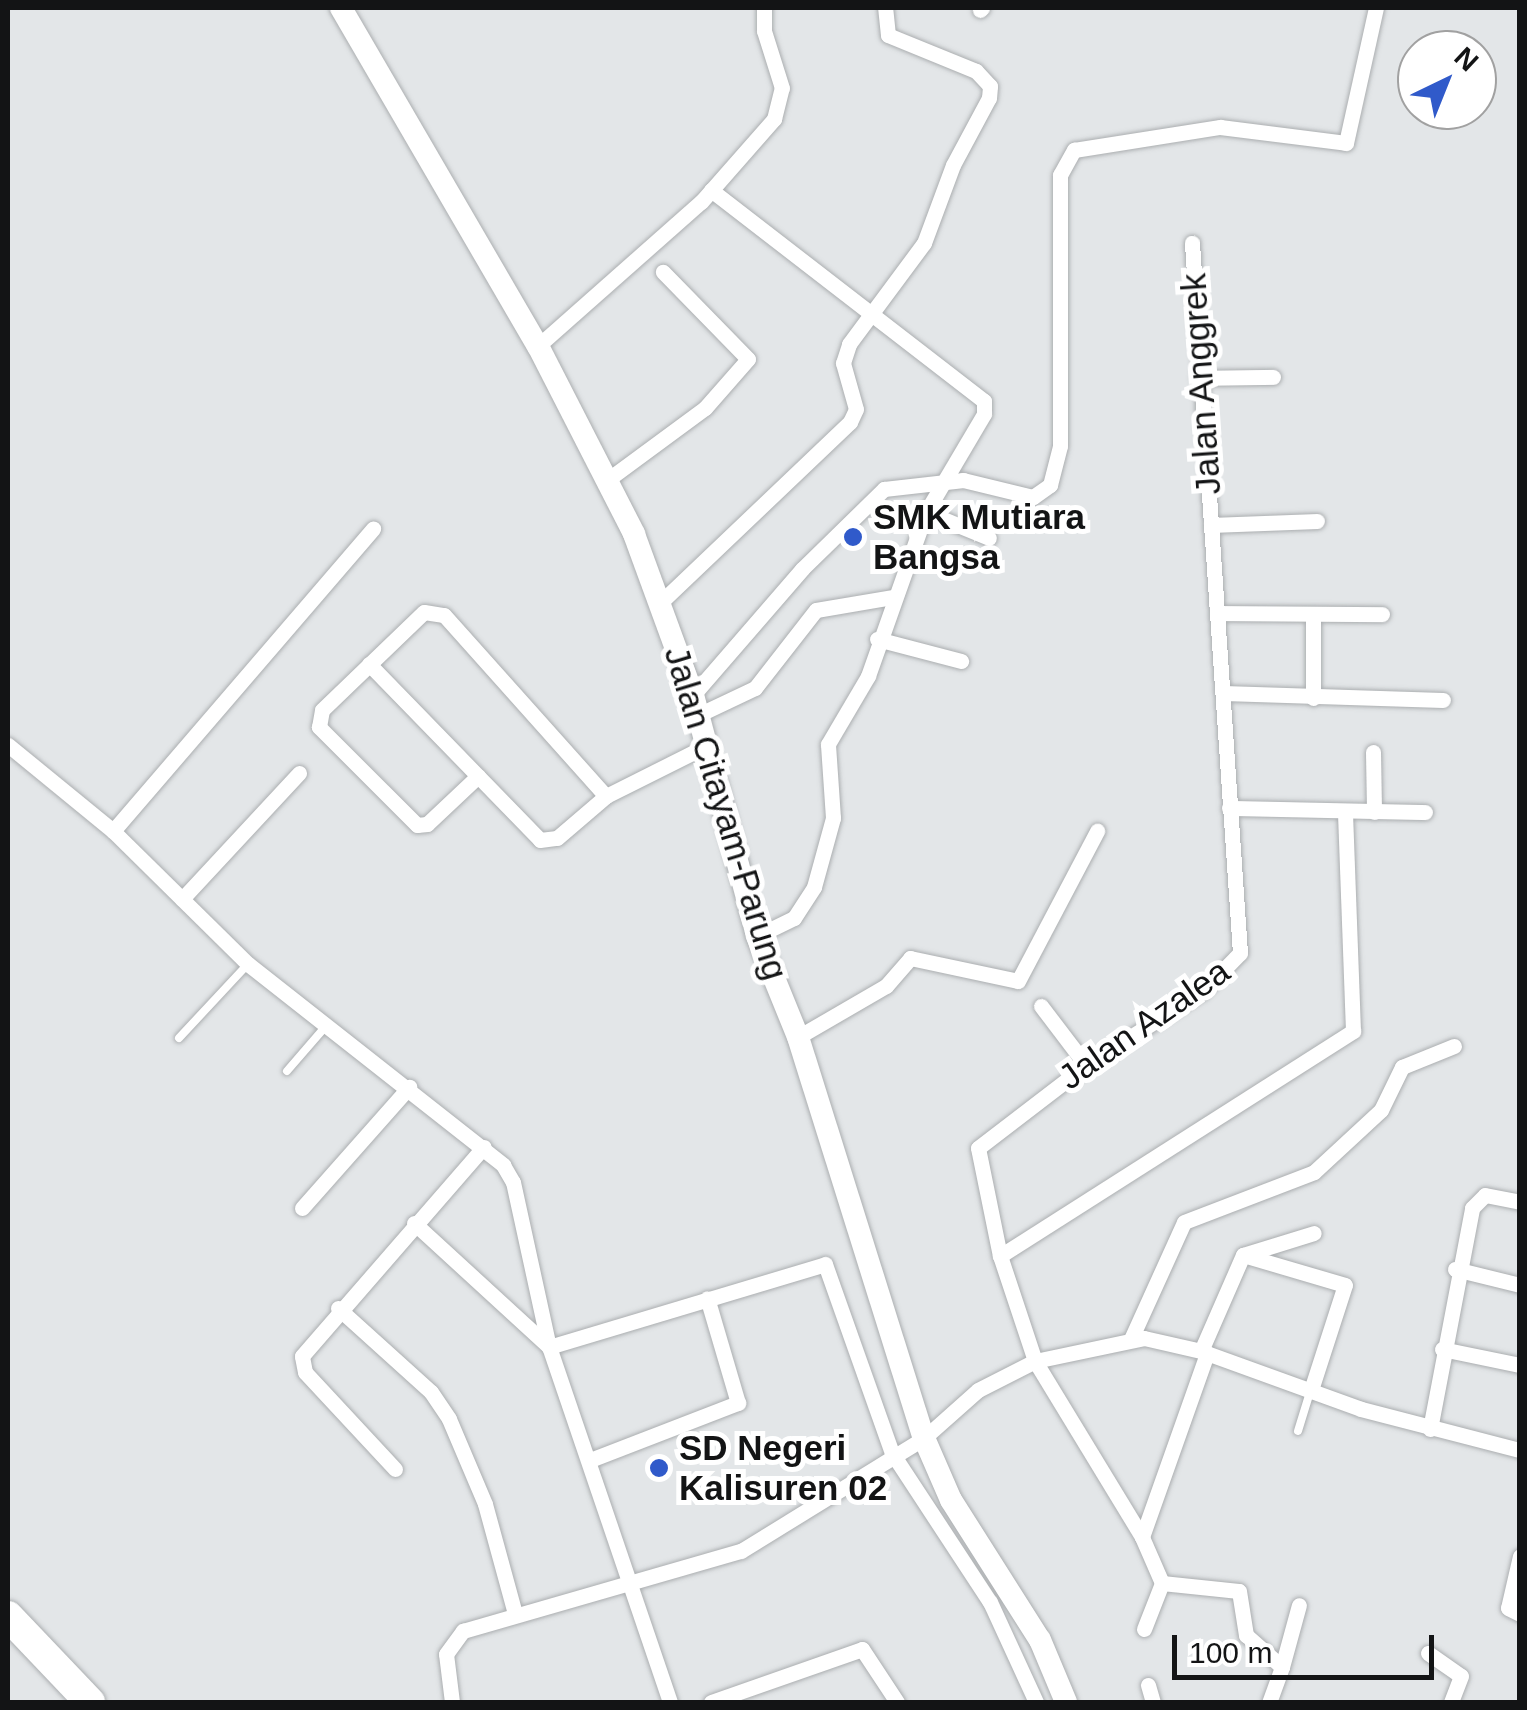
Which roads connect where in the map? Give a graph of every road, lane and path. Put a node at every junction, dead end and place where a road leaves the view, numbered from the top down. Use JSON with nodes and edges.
{"nodes":[{"id":1,"x":341,"y":8,"type":"edge"},
{"id":2,"x":764,"y":8,"type":"edge"},
{"id":3,"x":884,"y":8,"type":"edge"},
{"id":4,"x":1376,"y":8,"type":"edge"},
{"id":5,"x":711,"y":190,"type":"junction"},
{"id":6,"x":1192,"y":243,"type":"dead end"},
{"id":7,"x":663,"y":272,"type":"dead end"},
{"id":8,"x":872,"y":311,"type":"junction"},
{"id":9,"x":538,"y":346,"type":"junction"},
{"id":10,"x":1199,"y":378,"type":"junction"},
{"id":11,"x":1273,"y":378,"type":"dead end"},
{"id":12,"x":610,"y":478,"type":"junction"},
{"id":13,"x":949,"y":481,"type":"junction"},
{"id":14,"x":926,"y":512,"type":"junction"},
{"id":15,"x":1317,"y":521,"type":"dead end"},
{"id":16,"x":1211,"y":525,"type":"junction"},
{"id":17,"x":373,"y":529,"type":"dead end"},
{"id":18,"x":990,"y":538,"type":"dead end"},
{"id":19,"x":892,"y":597,"type":"junction"},
{"id":20,"x":662,"y":602,"type":"junction"},
{"id":21,"x":1219,"y":613,"type":"junction"},
{"id":22,"x":1382,"y":614,"type":"dead end"},
{"id":23,"x":1313,"y":616,"type":"junction"},
{"id":24,"x":877,"y":639,"type":"junction"},
{"id":25,"x":960,"y":661,"type":"dead end"},
{"id":26,"x":369,"y":664,"type":"junction"},
{"id":27,"x":1223,"y":693,"type":"junction"},
{"id":28,"x":1313,"y":698,"type":"junction"},
{"id":29,"x":1443,"y":700,"type":"dead end"},
{"id":30,"x":695,"y":705,"type":"junction"},
{"id":31,"x":8,"y":744,"type":"edge"},
{"id":32,"x":706,"y":746,"type":"junction"},
{"id":33,"x":1373,"y":752,"type":"dead end"},
{"id":34,"x":299,"y":772,"type":"dead end"},
{"id":35,"x":478,"y":776,"type":"junction"},
{"id":36,"x":606,"y":796,"type":"junction"},
{"id":37,"x":1229,"y":808,"type":"junction"},
{"id":38,"x":1374,"y":812,"type":"junction"},
{"id":39,"x":1425,"y":812,"type":"dead end"},
{"id":40,"x":1345,"y":813,"type":"junction"},
{"id":41,"x":114,"y":831,"type":"junction"},
{"id":42,"x":1097,"y":831,"type":"dead end"},
{"id":43,"x":182,"y":899,"type":"junction"},
{"id":44,"x":757,"y":936,"type":"junction"},
{"id":45,"x":248,"y":964,"type":"junction"},
{"id":46,"x":1041,"y":1006,"type":"dead end"},
{"id":47,"x":326,"y":1026,"type":"junction"},
{"id":48,"x":798,"y":1037,"type":"junction"},
{"id":49,"x":179,"y":1038,"type":"dead end"},
{"id":50,"x":1454,"y":1046,"type":"dead end"},
{"id":51,"x":1086,"y":1065,"type":"junction"},
{"id":52,"x":288,"y":1071,"type":"dead end"},
{"id":53,"x":408,"y":1087,"type":"junction"},
{"id":54,"x":484,"y":1147,"type":"junction"},
{"id":55,"x":1520,"y":1202,"type":"edge"},
{"id":56,"x":302,"y":1208,"type":"dead end"},
{"id":57,"x":414,"y":1223,"type":"junction"},
{"id":58,"x":1314,"y":1233,"type":"dead end"},
{"id":59,"x":1243,"y":1255,"type":"junction"},
{"id":60,"x":1000,"y":1256,"type":"junction"},
{"id":61,"x":1455,"y":1270,"type":"junction"},
{"id":62,"x":1520,"y":1285,"type":"edge"},
{"id":63,"x":707,"y":1298,"type":"junction"},
{"id":64,"x":338,"y":1308,"type":"junction"},
{"id":65,"x":1131,"y":1339,"type":"junction"},
{"id":66,"x":549,"y":1346,"type":"junction"},
{"id":67,"x":1442,"y":1348,"type":"junction"},
{"id":68,"x":1204,"y":1352,"type":"junction"},
{"id":69,"x":1035,"y":1361,"type":"junction"},
{"id":70,"x":1520,"y":1365,"type":"edge"},
{"id":71,"x":1311,"y":1390,"type":"junction"},
{"id":72,"x":1430,"y":1430,"type":"junction"},
{"id":73,"x":1298,"y":1431,"type":"dead end"},
{"id":74,"x":924,"y":1438,"type":"junction"},
{"id":75,"x":1520,"y":1450,"type":"edge"},
{"id":76,"x":892,"y":1453,"type":"junction"},
{"id":77,"x":590,"y":1460,"type":"junction"},
{"id":78,"x":395,"y":1469,"type":"dead end"},
{"id":79,"x":1142,"y":1538,"type":"junction"},
{"id":80,"x":1520,"y":1556,"type":"edge"},
{"id":81,"x":632,"y":1583,"type":"junction"},
{"id":82,"x":1162,"y":1583,"type":"junction"},
{"id":83,"x":1299,"y":1605,"type":"dead end"},
{"id":84,"x":515,"y":1614,"type":"junction"},
{"id":85,"x":1520,"y":1614,"type":"edge"},
{"id":86,"x":8,"y":1616,"type":"edge"},
{"id":87,"x":1144,"y":1629,"type":"dead end"},
{"id":88,"x":1428,"y":1653,"type":"dead end"},
{"id":89,"x":1282,"y":1668,"type":"junction"},
{"id":90,"x":1148,"y":1684,"type":"dead end"},
{"id":91,"x":90,"y":1702,"type":"edge"},
{"id":92,"x":452,"y":1702,"type":"edge"},
{"id":93,"x":670,"y":1702,"type":"edge"},
{"id":94,"x":712,"y":1702,"type":"edge"},
{"id":95,"x":897,"y":1702,"type":"edge"},
{"id":96,"x":1036,"y":1702,"type":"edge"},
{"id":97,"x":1066,"y":1702,"type":"edge"},
{"id":98,"x":1152,"y":1702,"type":"edge"},
{"id":99,"x":1270,"y":1702,"type":"edge"},
{"id":100,"x":1450,"y":1702,"type":"edge"}],
"edges":[{"from":1,"to":9,"type":"main road","name":"Jalan Citayam-Parung"},
{"from":2,"to":5,"type":"street"},
{"from":3,"to":8,"type":"street"},
{"from":4,"to":13,"type":"street"},
{"from":5,"to":8,"type":"street"},
{"from":5,"to":9,"type":"street"},
{"from":6,"to":10,"type":"street","name":"Jalan Anggrek"},
{"from":7,"to":12,"type":"street"},
{"from":8,"to":13,"type":"street"},
{"from":8,"to":20,"type":"street"},
{"from":9,"to":12,"type":"main road","name":"Jalan Citayam-Parung"},
{"from":10,"to":11,"type":"street"},
{"from":10,"to":16,"type":"street","name":"Jalan Anggrek"},
{"from":12,"to":20,"type":"main road","name":"Jalan Citayam-Parung"},
{"from":13,"to":14,"type":"street"},
{"from":13,"to":30,"type":"street"},
{"from":14,"to":18,"type":"street"},
{"from":14,"to":19,"type":"street"},
{"from":15,"to":16,"type":"street"},
{"from":16,"to":21,"type":"street","name":"Jalan Azalea"},
{"from":17,"to":41,"type":"street"},
{"from":19,"to":24,"type":"street"},
{"from":19,"to":30,"type":"street"},
{"from":20,"to":30,"type":"main road","name":"Jalan Citayam-Parung"},
{"from":21,"to":23,"type":"street"},
{"from":21,"to":27,"type":"street","name":"Jalan Azalea"},
{"from":22,"to":23,"type":"street"},
{"from":23,"to":28,"type":"street"},
{"from":24,"to":25,"type":"street"},
{"from":24,"to":44,"type":"street"},
{"from":26,"to":35,"type":"street"},
{"from":26,"to":35,"type":"street"},
{"from":26,"to":36,"type":"street"},
{"from":27,"to":28,"type":"street"},
{"from":27,"to":37,"type":"street","name":"Jalan Azalea"},
{"from":28,"to":29,"type":"street"},
{"from":30,"to":32,"type":"main road","name":"Jalan Citayam-Parung"},
{"from":31,"to":41,"type":"street"},
{"from":32,"to":36,"type":"street"},
{"from":32,"to":44,"type":"main road","name":"Jalan Citayam-Parung"},
{"from":33,"to":38,"type":"street"},
{"from":34,"to":43,"type":"street"},
{"from":35,"to":36,"type":"street"},
{"from":37,"to":40,"type":"street"},
{"from":37,"to":51,"type":"street","name":"Jalan Azalea"},
{"from":38,"to":39,"type":"street"},
{"from":38,"to":40,"type":"street"},
{"from":40,"to":60,"type":"street"},
{"from":41,"to":43,"type":"street"},
{"from":42,"to":48,"type":"street"},
{"from":43,"to":45,"type":"street"},
{"from":44,"to":48,"type":"main road","name":"Jalan Citayam-Parung"},
{"from":45,"to":47,"type":"street"},
{"from":45,"to":49,"type":"lane"},
{"from":46,"to":51,"type":"street"},
{"from":47,"to":52,"type":"lane"},
{"from":47,"to":53,"type":"street"},
{"from":48,"to":74,"type":"main road","name":"Jalan Citayam-Parung"},
{"from":50,"to":65,"type":"street"},
{"from":51,"to":60,"type":"street","name":"Jalan Azalea"},
{"from":53,"to":54,"type":"street"},
{"from":53,"to":56,"type":"street"},
{"from":54,"to":57,"type":"street"},
{"from":54,"to":66,"type":"street"},
{"from":55,"to":61,"type":"street"},
{"from":57,"to":64,"type":"street"},
{"from":57,"to":66,"type":"street"},
{"from":58,"to":59,"type":"street"},
{"from":59,"to":68,"type":"street"},
{"from":59,"to":71,"type":"street"},
{"from":60,"to":69,"type":"street","name":"Jalan Azalea"},
{"from":61,"to":62,"type":"street"},
{"from":61,"to":67,"type":"street"},
{"from":63,"to":66,"type":"street"},
{"from":63,"to":76,"type":"street"},
{"from":63,"to":77,"type":"street"},
{"from":64,"to":78,"type":"street"},
{"from":64,"to":84,"type":"street"},
{"from":65,"to":68,"type":"street"},
{"from":65,"to":69,"type":"street"},
{"from":66,"to":77,"type":"street"},
{"from":67,"to":70,"type":"street"},
{"from":67,"to":72,"type":"street"},
{"from":68,"to":71,"type":"street"},
{"from":68,"to":79,"type":"street"},
{"from":69,"to":74,"type":"street"},
{"from":69,"to":79,"type":"street","name":"Jalan Azalea"},
{"from":71,"to":72,"type":"street"},
{"from":71,"to":73,"type":"lane"},
{"from":72,"to":75,"type":"street"},
{"from":74,"to":76,"type":"street"},
{"from":74,"to":97,"type":"main road","name":"Jalan Citayam-Parung"},
{"from":76,"to":81,"type":"street"},
{"from":76,"to":96,"type":"street"},
{"from":77,"to":81,"type":"street"},
{"from":79,"to":82,"type":"street","name":"Jalan Azalea"},
{"from":80,"to":85,"type":"street"},
{"from":81,"to":84,"type":"street"},
{"from":81,"to":93,"type":"street"},
{"from":82,"to":87,"type":"street"},
{"from":82,"to":89,"type":"street"},
{"from":83,"to":89,"type":"street"},
{"from":84,"to":92,"type":"street"},
{"from":86,"to":91,"type":"highway"},
{"from":88,"to":100,"type":"street"},
{"from":89,"to":99,"type":"street"},
{"from":90,"to":98,"type":"street"},
{"from":94,"to":95,"type":"street"}]}
